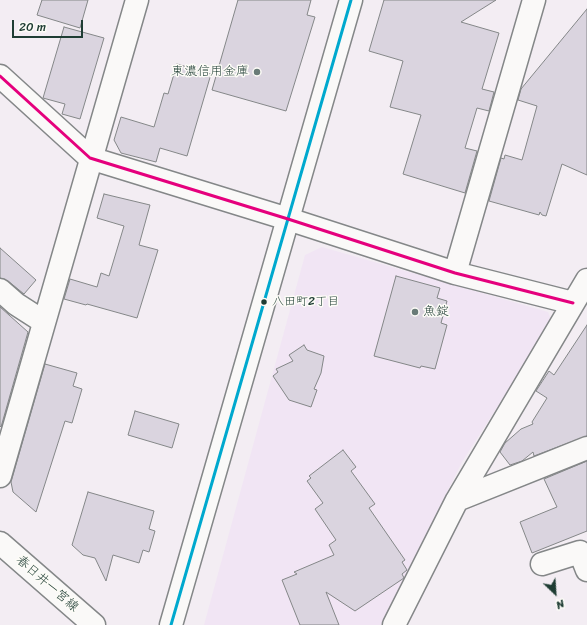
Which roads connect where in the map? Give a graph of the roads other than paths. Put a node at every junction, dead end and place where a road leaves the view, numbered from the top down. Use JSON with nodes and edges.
{"nodes":[{"id":1,"x":137,"y":0,"type":"edge"},
{"id":2,"x":351,"y":0,"type":"edge"},
{"id":3,"x":534,"y":0,"type":"edge"},
{"id":4,"x":0,"y":76,"type":"edge"},
{"id":5,"x":90,"y":158,"type":"junction"},
{"id":6,"x":288,"y":219,"type":"junction"},
{"id":7,"x":455,"y":273,"type":"junction"},
{"id":8,"x":587,"y":280,"type":"edge"},
{"id":9,"x":0,"y":290,"type":"edge"},
{"id":10,"x":573,"y":303,"type":"junction"},
{"id":11,"x":44,"y":322,"type":"junction"},
{"id":12,"x":587,"y":448,"type":"edge"},
{"id":13,"x":0,"y":476,"type":"edge"},
{"id":14,"x":457,"y":500,"type":"junction"},
{"id":15,"x":0,"y":543,"type":"edge"},
{"id":16,"x":542,"y":564,"type":"dead end"},
{"id":17,"x":587,"y":570,"type":"edge"},
{"id":18,"x":94,"y":625,"type":"edge"},
{"id":19,"x":171,"y":625,"type":"edge"},
{"id":20,"x":394,"y":625,"type":"edge"}],
"edges":[{"from":1,"to":5,"type":"street"},
{"from":2,"to":6,"type":"street"},
{"from":3,"to":7,"type":"street"},
{"from":4,"to":5,"type":"street"},
{"from":5,"to":6,"type":"street"},
{"from":5,"to":11,"type":"street"},
{"from":6,"to":7,"type":"street"},
{"from":6,"to":19,"type":"street"},
{"from":7,"to":10,"type":"street"},
{"from":8,"to":10,"type":"street"},
{"from":9,"to":11,"type":"street"},
{"from":10,"to":14,"type":"street"},
{"from":11,"to":13,"type":"street"},
{"from":12,"to":14,"type":"street"},
{"from":14,"to":20,"type":"street"},
{"from":15,"to":18,"type":"street","name":"春日井一宮線"},
{"from":16,"to":17,"type":"street"}]}
